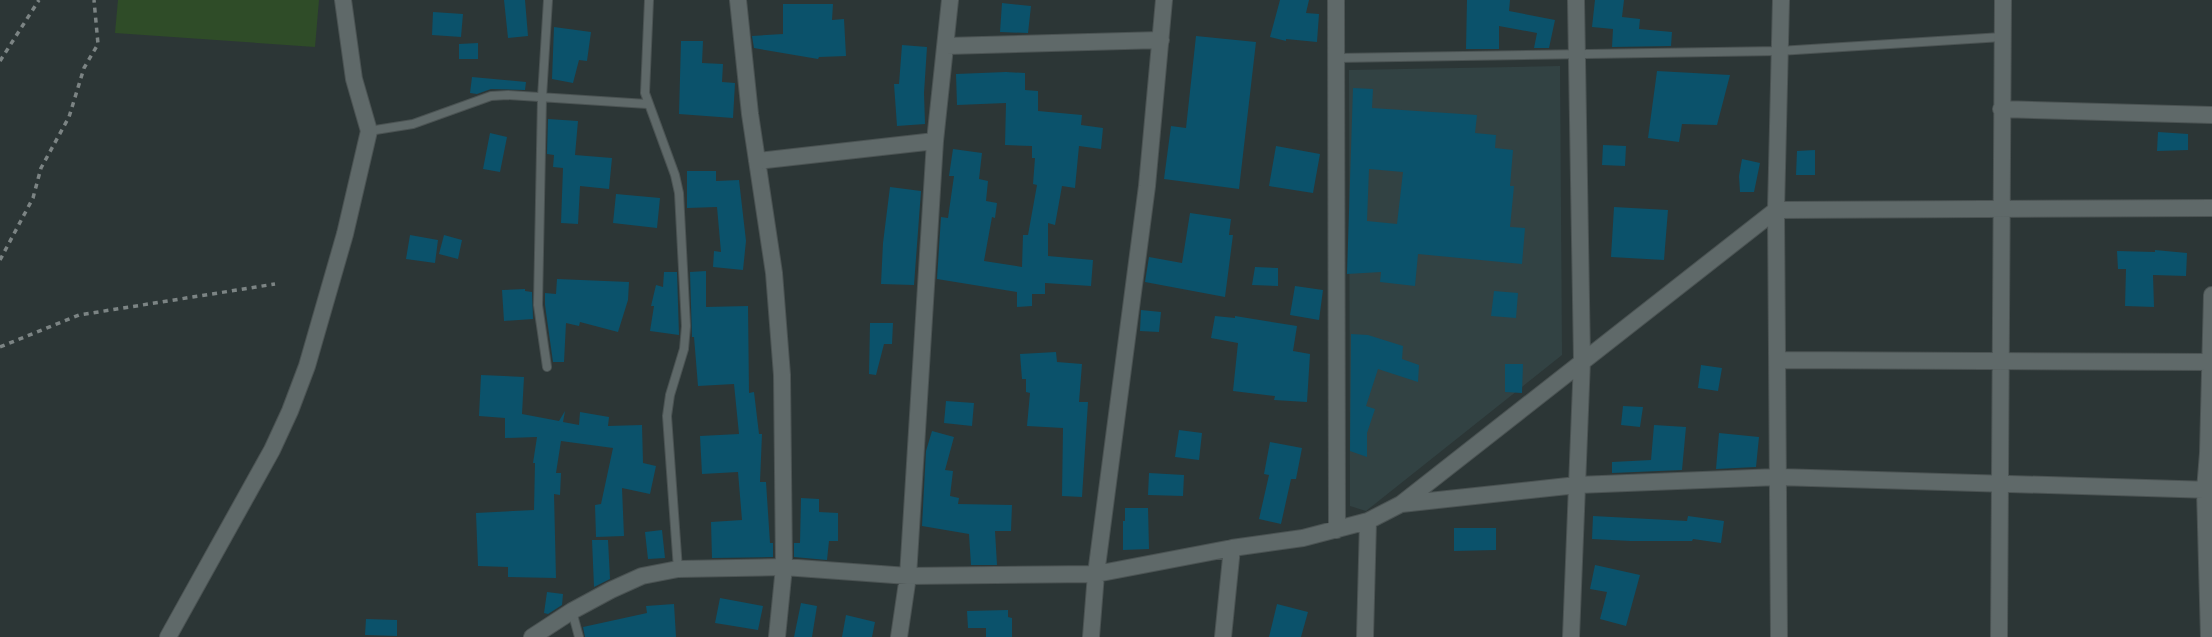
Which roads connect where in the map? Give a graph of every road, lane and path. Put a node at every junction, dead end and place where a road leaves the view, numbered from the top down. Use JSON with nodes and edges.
{"nodes":[{"id":1,"x":39,"y":0,"type":"edge"},
{"id":2,"x":94,"y":0,"type":"edge"},
{"id":3,"x":343,"y":0,"type":"edge"},
{"id":4,"x":548,"y":0,"type":"edge"},
{"id":5,"x":649,"y":0,"type":"edge"},
{"id":6,"x":738,"y":0,"type":"edge"},
{"id":7,"x":950,"y":0,"type":"edge"},
{"id":8,"x":1164,"y":0,"type":"edge"},
{"id":9,"x":1336,"y":0,"type":"edge"},
{"id":10,"x":1576,"y":0,"type":"edge"},
{"id":11,"x":1781,"y":0,"type":"edge"},
{"id":12,"x":2003,"y":0,"type":"edge"},
{"id":13,"x":2002,"y":37,"type":"junction"},
{"id":14,"x":1161,"y":40,"type":"junction"},
{"id":15,"x":947,"y":46,"type":"junction"},
{"id":16,"x":1779,"y":51,"type":"junction"},
{"id":17,"x":1577,"y":56,"type":"junction"},
{"id":18,"x":1336,"y":58,"type":"junction"},
{"id":19,"x":0,"y":61,"type":"edge"},
{"id":20,"x":542,"y":97,"type":"junction"},
{"id":21,"x":647,"y":104,"type":"junction"},
{"id":22,"x":2001,"y":109,"type":"junction"},
{"id":23,"x":2212,"y":115,"type":"edge"},
{"id":24,"x":369,"y":131,"type":"junction"},
{"id":25,"x":936,"y":141,"type":"junction"},
{"id":26,"x":757,"y":161,"type":"junction"},
{"id":27,"x":2212,"y":208,"type":"edge"},
{"id":28,"x":1776,"y":210,"type":"junction"},
{"id":29,"x":2001,"y":210,"type":"junction"},
{"id":30,"x":0,"y":258,"type":"edge"},
{"id":31,"x":275,"y":284,"type":"dead end"},
{"id":32,"x":2212,"y":295,"type":"edge"},
{"id":33,"x":0,"y":347,"type":"edge"},
{"id":34,"x":1582,"y":360,"type":"junction"},
{"id":35,"x":1777,"y":360,"type":"junction"},
{"id":36,"x":2211,"y":362,"type":"edge"},
{"id":37,"x":2000,"y":363,"type":"junction"},
{"id":38,"x":547,"y":367,"type":"dead end"},
{"id":39,"x":1778,"y":477,"type":"junction"},
{"id":40,"x":1577,"y":485,"type":"junction"},
{"id":41,"x":1999,"y":485,"type":"junction"},
{"id":42,"x":2208,"y":490,"type":"edge"},
{"id":43,"x":1401,"y":503,"type":"junction"},
{"id":44,"x":1368,"y":521,"type":"junction"},
{"id":45,"x":1338,"y":530,"type":"junction"},
{"id":46,"x":1232,"y":548,"type":"junction"},
{"id":47,"x":784,"y":567,"type":"junction"},
{"id":48,"x":678,"y":569,"type":"junction"},
{"id":49,"x":1096,"y":573,"type":"junction"},
{"id":50,"x":908,"y":576,"type":"junction"},
{"id":51,"x":572,"y":611,"type":"junction"},
{"id":52,"x":534,"y":636,"type":"edge"},
{"id":53,"x":168,"y":637,"type":"edge"},
{"id":54,"x":579,"y":637,"type":"edge"},
{"id":55,"x":777,"y":637,"type":"edge"},
{"id":56,"x":899,"y":637,"type":"edge"},
{"id":57,"x":1091,"y":637,"type":"edge"},
{"id":58,"x":1223,"y":637,"type":"edge"},
{"id":59,"x":1365,"y":637,"type":"edge"},
{"id":60,"x":1571,"y":637,"type":"edge"},
{"id":61,"x":1779,"y":637,"type":"edge"},
{"id":62,"x":1999,"y":637,"type":"edge"},
{"id":63,"x":2209,"y":637,"type":"edge"}],
"edges":[{"from":1,"to":19,"type":"path"},
{"from":2,"to":30,"type":"path"},
{"from":3,"to":24,"type":"street"},
{"from":4,"to":20,"type":"lane"},
{"from":5,"to":21,"type":"lane"},
{"from":6,"to":26,"type":"street"},
{"from":7,"to":15,"type":"street"},
{"from":8,"to":14,"type":"street"},
{"from":9,"to":18,"type":"street"},
{"from":10,"to":17,"type":"street"},
{"from":11,"to":16,"type":"street"},
{"from":12,"to":13,"type":"street"},
{"from":13,"to":16,"type":"lane"},
{"from":13,"to":22,"type":"street"},
{"from":14,"to":15,"type":"street"},
{"from":14,"to":49,"type":"street"},
{"from":15,"to":25,"type":"street"},
{"from":16,"to":17,"type":"lane"},
{"from":16,"to":28,"type":"street"},
{"from":17,"to":18,"type":"lane"},
{"from":17,"to":34,"type":"street"},
{"from":18,"to":45,"type":"street"},
{"from":20,"to":21,"type":"lane"},
{"from":20,"to":24,"type":"lane"},
{"from":20,"to":38,"type":"lane"},
{"from":21,"to":48,"type":"lane"},
{"from":22,"to":23,"type":"street"},
{"from":22,"to":29,"type":"street"},
{"from":24,"to":53,"type":"street"},
{"from":25,"to":26,"type":"street"},
{"from":25,"to":50,"type":"street"},
{"from":26,"to":47,"type":"street"},
{"from":27,"to":29,"type":"street"},
{"from":28,"to":29,"type":"street"},
{"from":28,"to":34,"type":"street"},
{"from":28,"to":35,"type":"street"},
{"from":29,"to":37,"type":"street"},
{"from":31,"to":33,"type":"path"},
{"from":32,"to":36,"type":"street"},
{"from":34,"to":40,"type":"street"},
{"from":34,"to":43,"type":"street"},
{"from":35,"to":37,"type":"street"},
{"from":35,"to":39,"type":"street"},
{"from":36,"to":37,"type":"street"},
{"from":36,"to":42,"type":"street"},
{"from":37,"to":41,"type":"street"},
{"from":39,"to":40,"type":"street"},
{"from":39,"to":41,"type":"street"},
{"from":39,"to":61,"type":"street"},
{"from":40,"to":43,"type":"street"},
{"from":40,"to":60,"type":"street"},
{"from":41,"to":42,"type":"street"},
{"from":41,"to":62,"type":"street"},
{"from":42,"to":63,"type":"street"},
{"from":43,"to":44,"type":"street"},
{"from":44,"to":45,"type":"street"},
{"from":44,"to":59,"type":"street"},
{"from":45,"to":46,"type":"street"},
{"from":46,"to":49,"type":"street"},
{"from":46,"to":58,"type":"street"},
{"from":47,"to":48,"type":"street"},
{"from":47,"to":50,"type":"street"},
{"from":47,"to":55,"type":"street"},
{"from":48,"to":51,"type":"street"},
{"from":49,"to":50,"type":"street"},
{"from":49,"to":57,"type":"street"},
{"from":50,"to":56,"type":"street"},
{"from":51,"to":52,"type":"street"},
{"from":51,"to":54,"type":"lane"}]}
